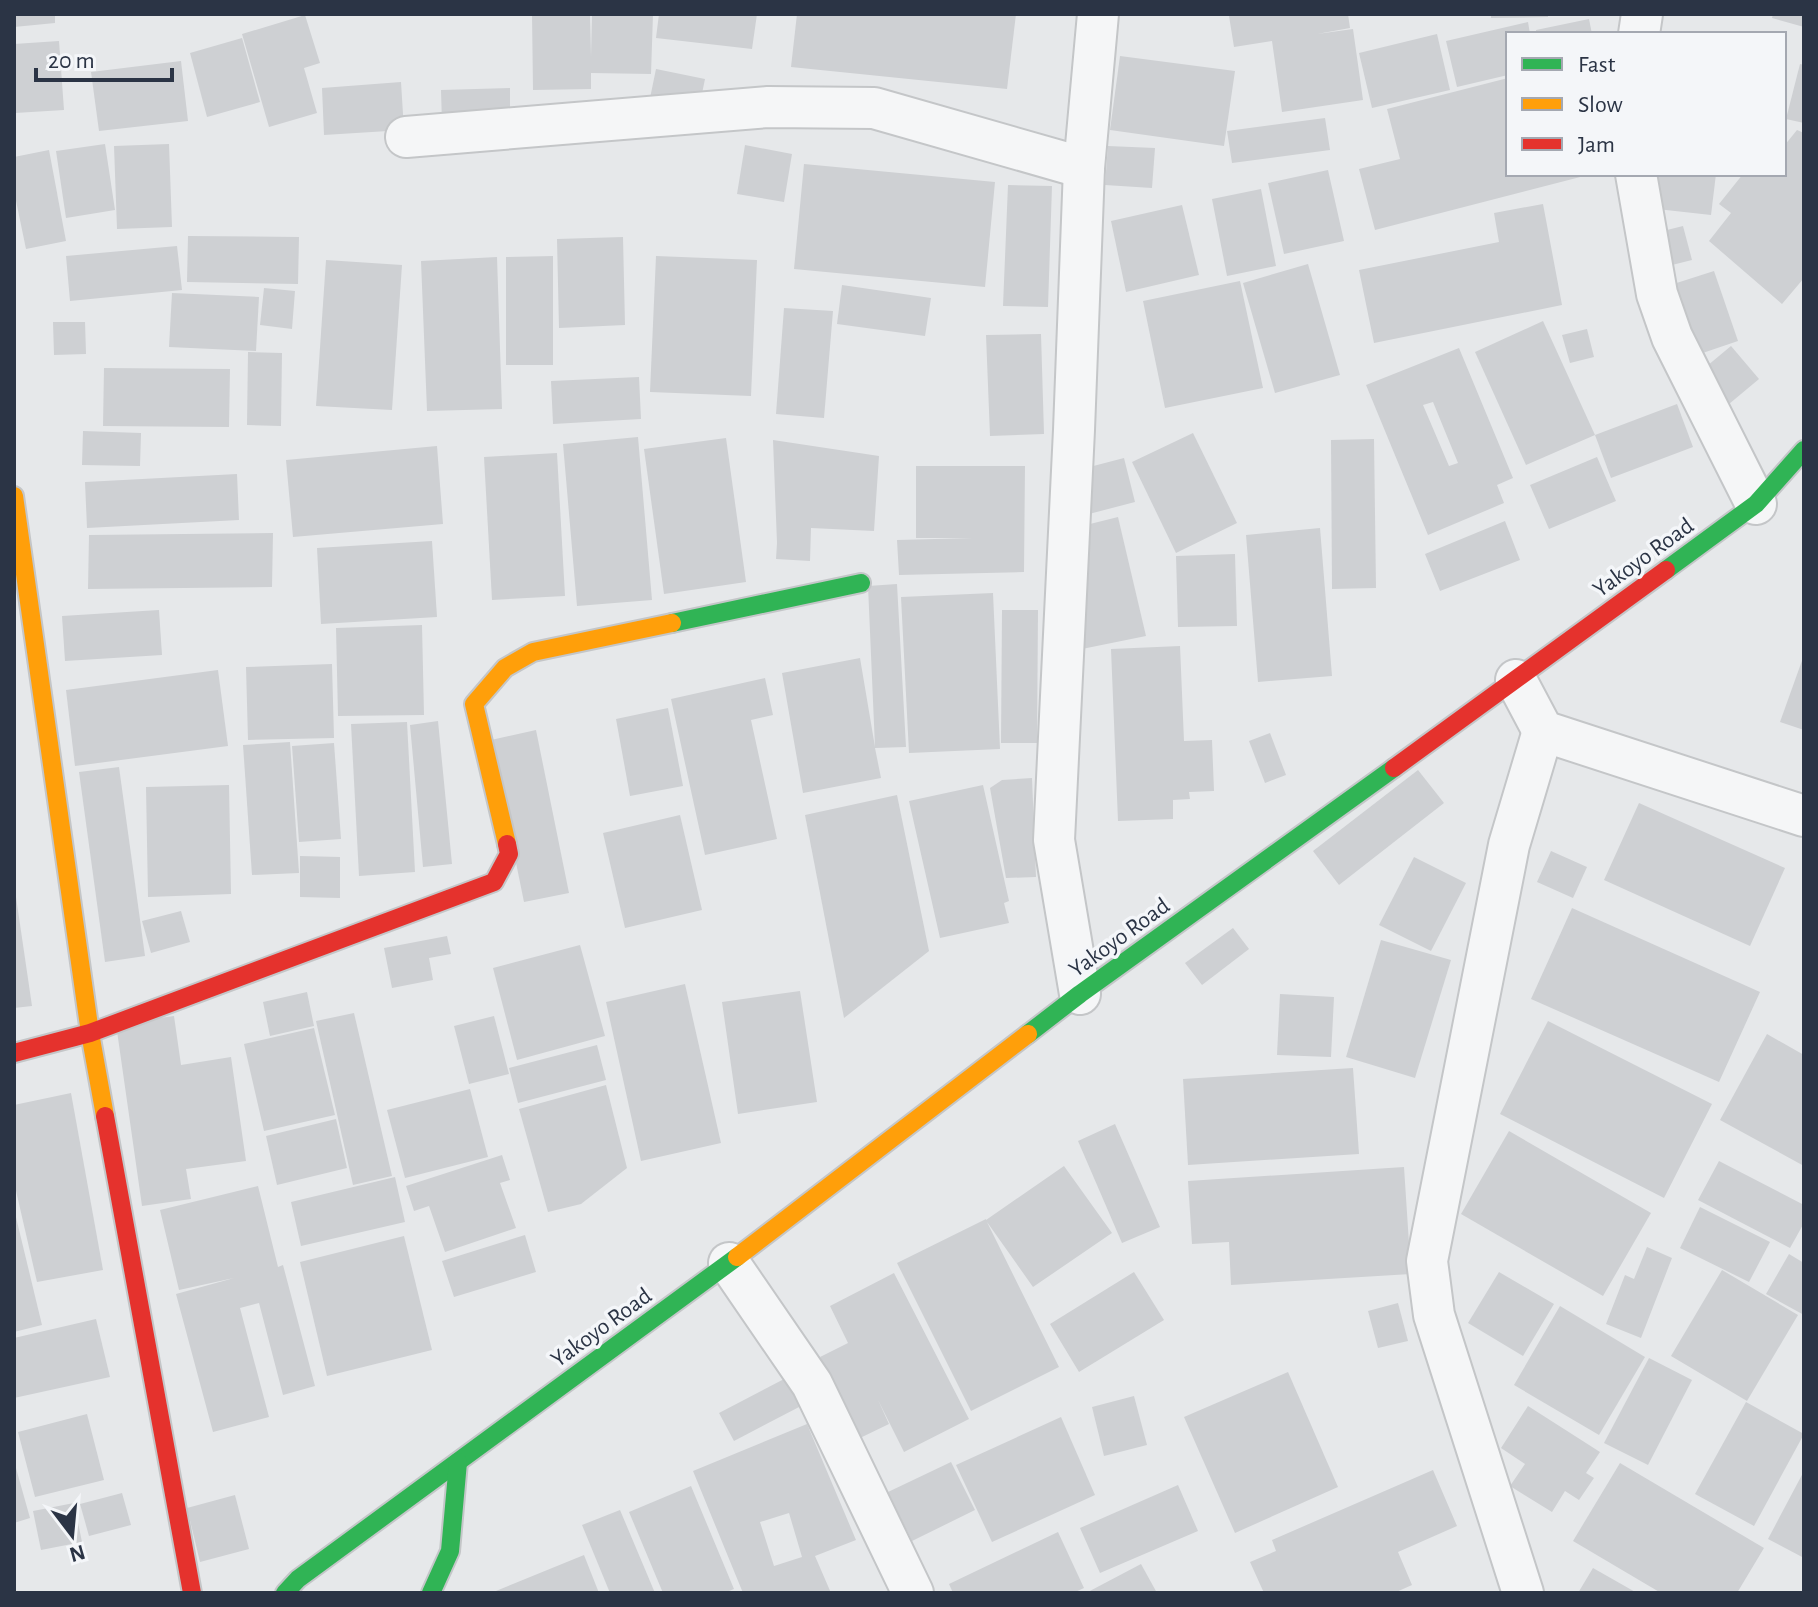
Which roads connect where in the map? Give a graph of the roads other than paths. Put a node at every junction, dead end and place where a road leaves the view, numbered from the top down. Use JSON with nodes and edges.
{"nodes":[{"id":1,"x":1098,"y":14,"type":"edge"},
{"id":2,"x":406,"y":137,"type":"dead end"},
{"id":3,"x":1084,"y":168,"type":"junction"},
{"id":4,"x":1636,"y":176,"type":"edge"},
{"id":5,"x":1804,"y":450,"type":"edge"},
{"id":6,"x":14,"y":496,"type":"edge"},
{"id":7,"x":1756,"y":504,"type":"junction"},
{"id":8,"x":17,"y":538,"type":"edge"},
{"id":9,"x":861,"y":583,"type":"dead end"},
{"id":10,"x":1516,"y":680,"type":"junction"},
{"id":11,"x":1543,"y":731,"type":"junction"},
{"id":12,"x":1804,"y":816,"type":"edge"},
{"id":13,"x":1080,"y":994,"type":"junction"},
{"id":14,"x":90,"y":1033,"type":"junction"},
{"id":15,"x":14,"y":1053,"type":"edge"},
{"id":16,"x":729,"y":1263,"type":"junction"},
{"id":17,"x":458,"y":1462,"type":"junction"},
{"id":18,"x":192,"y":1593,"type":"edge"},
{"id":19,"x":285,"y":1593,"type":"edge"},
{"id":20,"x":431,"y":1593,"type":"edge"},
{"id":21,"x":913,"y":1593,"type":"edge"},
{"id":22,"x":1523,"y":1593,"type":"edge"}],
"edges":[{"from":1,"to":3,"type":"street"},
{"from":2,"to":3,"type":"street"},
{"from":3,"to":13,"type":"street"},
{"from":4,"to":7,"type":"street"},
{"from":5,"to":7,"type":"street","name":"Yakoyo Road"},
{"from":6,"to":8,"type":"street"},
{"from":7,"to":10,"type":"street","name":"Yakoyo Road"},
{"from":8,"to":14,"type":"street"},
{"from":9,"to":14,"type":"street"},
{"from":10,"to":11,"type":"street"},
{"from":10,"to":13,"type":"street","name":"Yakoyo Road"},
{"from":11,"to":12,"type":"street"},
{"from":11,"to":22,"type":"street"},
{"from":13,"to":16,"type":"street","name":"Yakoyo Road"},
{"from":14,"to":15,"type":"street"},
{"from":14,"to":18,"type":"street"},
{"from":16,"to":17,"type":"street","name":"Yakoyo Road"},
{"from":16,"to":21,"type":"street"},
{"from":17,"to":19,"type":"street","name":"Yakoyo Road"},
{"from":17,"to":20,"type":"street"}]}
